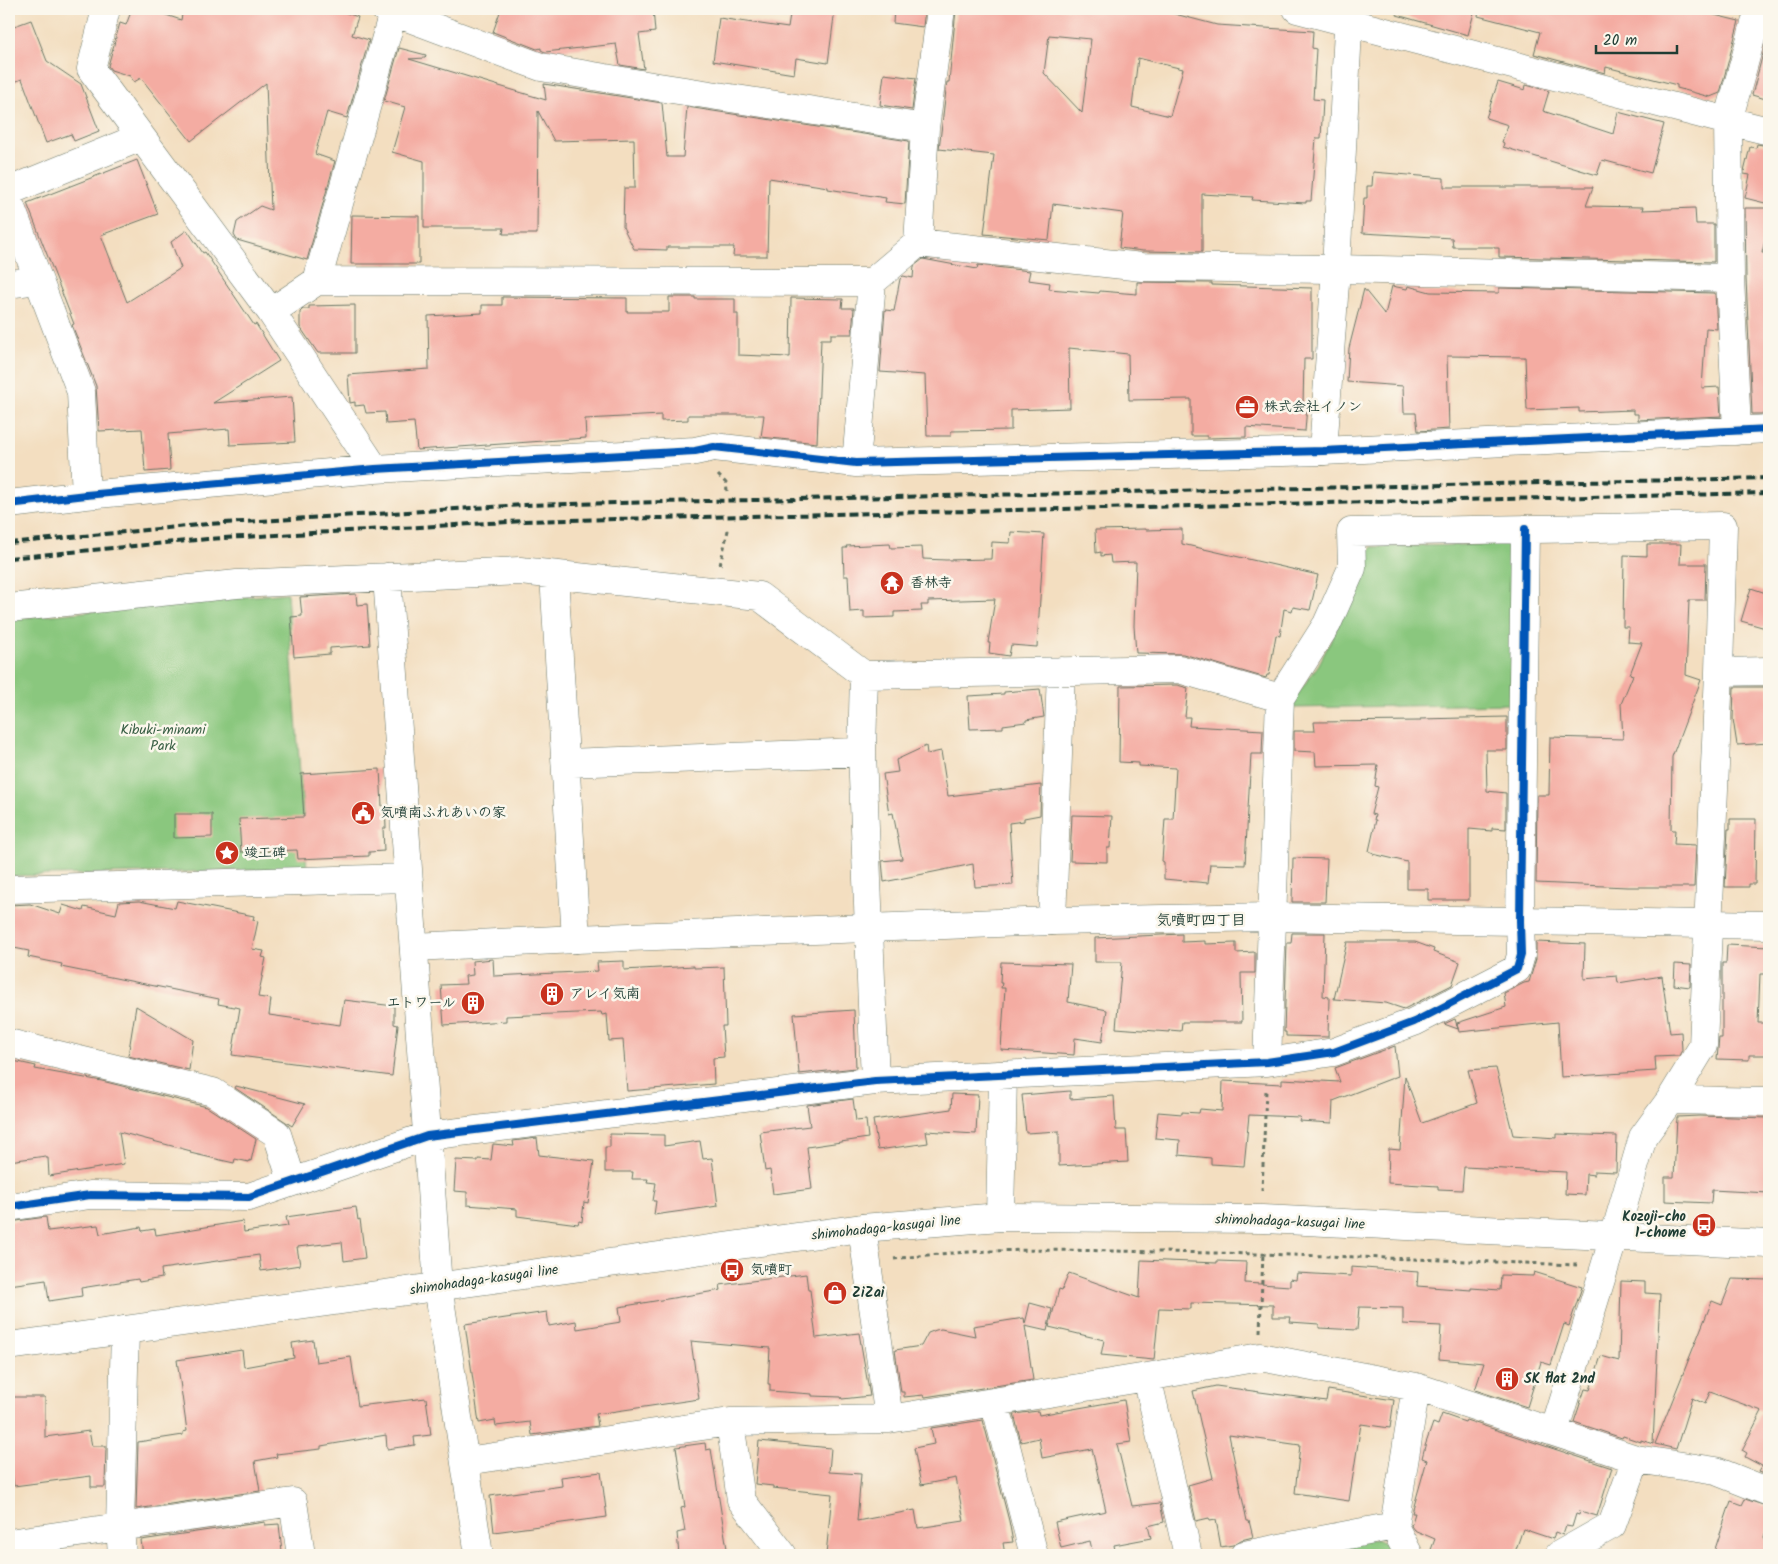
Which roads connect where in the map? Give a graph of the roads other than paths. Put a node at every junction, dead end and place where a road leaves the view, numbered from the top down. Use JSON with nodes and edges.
{"nodes":[{"id":1,"x":106,"y":9,"type":"edge"},
{"id":2,"x":941,"y":9,"type":"edge"},
{"id":3,"x":1297,"y":9,"type":"edge"},
{"id":4,"x":1759,"y":9,"type":"edge"},
{"id":5,"x":391,"y":10,"type":"edge"},
{"id":6,"x":1349,"y":15,"type":"edge"},
{"id":7,"x":1728,"y":121,"type":"junction"},
{"id":8,"x":925,"y":128,"type":"junction"},
{"id":9,"x":1769,"y":131,"type":"edge"},
{"id":10,"x":141,"y":138,"type":"junction"},
{"id":11,"x":9,"y":190,"type":"edge"},
{"id":12,"x":9,"y":202,"type":"edge"},
{"id":13,"x":918,"y":243,"type":"junction"},
{"id":14,"x":1336,"y":269,"type":"junction"},
{"id":15,"x":1730,"y":278,"type":"junction"},
{"id":16,"x":38,"y":280,"type":"junction"},
{"id":17,"x":316,"y":281,"type":"junction"},
{"id":18,"x":872,"y":282,"type":"junction"},
{"id":19,"x":9,"y":284,"type":"edge"},
{"id":20,"x":271,"y":312,"type":"junction"},
{"id":21,"x":1769,"y":429,"type":"edge"},
{"id":22,"x":1737,"y":431,"type":"junction"},
{"id":23,"x":1323,"y":451,"type":"junction"},
{"id":24,"x":856,"y":463,"type":"junction"},
{"id":25,"x":375,"y":469,"type":"junction"},
{"id":26,"x":86,"y":495,"type":"junction"},
{"id":27,"x":9,"y":504,"type":"edge"},
{"id":28,"x":1525,"y":529,"type":"junction"},
{"id":29,"x":554,"y":575,"type":"junction"},
{"id":30,"x":387,"y":577,"type":"junction"},
{"id":31,"x":9,"y":608,"type":"edge"},
{"id":32,"x":1061,"y":671,"type":"junction"},
{"id":33,"x":1769,"y":671,"type":"edge"},
{"id":34,"x":1719,"y":672,"type":"junction"},
{"id":35,"x":864,"y":675,"type":"junction"},
{"id":36,"x":1280,"y":698,"type":"junction"},
{"id":37,"x":862,"y":752,"type":"junction"},
{"id":38,"x":566,"y":763,"type":"junction"},
{"id":39,"x":408,"y":878,"type":"junction"},
{"id":40,"x":9,"y":889,"type":"edge"},
{"id":41,"x":1272,"y":916,"type":"junction"},
{"id":42,"x":1520,"y":920,"type":"junction"},
{"id":43,"x":1052,"y":922,"type":"junction"},
{"id":44,"x":1708,"y":924,"type":"junction"},
{"id":45,"x":1769,"y":925,"type":"edge"},
{"id":46,"x":869,"y":929,"type":"junction"},
{"id":47,"x":576,"y":939,"type":"junction"},
{"id":48,"x":414,"y":947,"type":"junction"},
{"id":49,"x":9,"y":1043,"type":"edge"},
{"id":50,"x":1267,"y":1062,"type":"junction"},
{"id":51,"x":1003,"y":1075,"type":"junction"},
{"id":52,"x":876,"y":1081,"type":"junction"},
{"id":53,"x":1670,"y":1100,"type":"junction"},
{"id":54,"x":1769,"y":1102,"type":"edge"},
{"id":55,"x":427,"y":1136,"type":"junction"},
{"id":56,"x":292,"y":1181,"type":"junction"},
{"id":57,"x":9,"y":1207,"type":"edge"},
{"id":58,"x":1000,"y":1217,"type":"junction"},
{"id":59,"x":862,"y":1228,"type":"junction"},
{"id":60,"x":1614,"y":1237,"type":"junction"},
{"id":61,"x":1769,"y":1244,"type":"edge"},
{"id":62,"x":438,"y":1286,"type":"junction"},
{"id":63,"x":125,"y":1330,"type":"junction"},
{"id":64,"x":9,"y":1346,"type":"edge"},
{"id":65,"x":1147,"y":1377,"type":"junction"},
{"id":66,"x":1416,"y":1387,"type":"junction"},
{"id":67,"x":995,"y":1403,"type":"junction"},
{"id":68,"x":889,"y":1420,"type":"junction"},
{"id":69,"x":730,"y":1422,"type":"junction"},
{"id":70,"x":1554,"y":1432,"type":"junction"},
{"id":71,"x":1636,"y":1459,"type":"junction"},
{"id":72,"x":466,"y":1461,"type":"junction"},
{"id":73,"x":1769,"y":1492,"type":"edge"},
{"id":74,"x":1394,"y":1526,"type":"junction"},
{"id":75,"x":120,"y":1527,"type":"junction"},
{"id":76,"x":9,"y":1542,"type":"edge"},
{"id":77,"x":122,"y":1555,"type":"edge"},
{"id":78,"x":301,"y":1555,"type":"edge"},
{"id":79,"x":479,"y":1555,"type":"edge"},
{"id":80,"x":783,"y":1555,"type":"edge"},
{"id":81,"x":1034,"y":1555,"type":"edge"},
{"id":82,"x":1188,"y":1555,"type":"edge"},
{"id":83,"x":1244,"y":1555,"type":"edge"},
{"id":84,"x":1409,"y":1555,"type":"edge"},
{"id":85,"x":1559,"y":1555,"type":"edge"}],
"edges":[{"from":1,"to":10,"type":"street"},
{"from":2,"to":8,"type":"street"},
{"from":3,"to":6,"type":"street"},
{"from":4,"to":7,"type":"street"},
{"from":5,"to":8,"type":"street"},
{"from":5,"to":17,"type":"street"},
{"from":6,"to":7,"type":"street"},
{"from":6,"to":14,"type":"street"},
{"from":7,"to":9,"type":"street"},
{"from":7,"to":15,"type":"street"},
{"from":8,"to":13,"type":"street"},
{"from":10,"to":11,"type":"street"},
{"from":10,"to":20,"type":"street"},
{"from":12,"to":16,"type":"street"},
{"from":13,"to":14,"type":"street"},
{"from":13,"to":18,"type":"street"},
{"from":14,"to":15,"type":"street"},
{"from":14,"to":23,"type":"street"},
{"from":15,"to":22,"type":"street"},
{"from":16,"to":19,"type":"street"},
{"from":16,"to":26,"type":"street"},
{"from":17,"to":18,"type":"street"},
{"from":17,"to":20,"type":"street"},
{"from":18,"to":24,"type":"street"},
{"from":20,"to":25,"type":"street"},
{"from":21,"to":22,"type":"street"},
{"from":22,"to":23,"type":"street"},
{"from":23,"to":24,"type":"street"},
{"from":24,"to":25,"type":"street"},
{"from":25,"to":26,"type":"street"},
{"from":26,"to":27,"type":"street"},
{"from":28,"to":34,"type":"street"},
{"from":28,"to":36,"type":"street"},
{"from":28,"to":42,"type":"street"},
{"from":29,"to":30,"type":"street"},
{"from":29,"to":35,"type":"street"},
{"from":29,"to":38,"type":"street"},
{"from":30,"to":31,"type":"street"},
{"from":30,"to":39,"type":"street"},
{"from":32,"to":35,"type":"street"},
{"from":32,"to":36,"type":"street"},
{"from":32,"to":43,"type":"street"},
{"from":33,"to":34,"type":"street"},
{"from":34,"to":44,"type":"street"},
{"from":35,"to":37,"type":"street"},
{"from":36,"to":41,"type":"street"},
{"from":37,"to":38,"type":"street"},
{"from":37,"to":46,"type":"street"},
{"from":38,"to":47,"type":"street"},
{"from":39,"to":40,"type":"street"},
{"from":39,"to":48,"type":"street"},
{"from":41,"to":42,"type":"street"},
{"from":41,"to":43,"type":"street"},
{"from":41,"to":50,"type":"street"},
{"from":42,"to":44,"type":"street"},
{"from":42,"to":50,"type":"street"},
{"from":43,"to":46,"type":"street"},
{"from":44,"to":45,"type":"street"},
{"from":44,"to":53,"type":"street"},
{"from":46,"to":47,"type":"street"},
{"from":46,"to":52,"type":"street"},
{"from":47,"to":48,"type":"street"},
{"from":48,"to":55,"type":"street"},
{"from":49,"to":56,"type":"street"},
{"from":50,"to":51,"type":"street"},
{"from":51,"to":52,"type":"street"},
{"from":51,"to":58,"type":"street"},
{"from":52,"to":55,"type":"street"},
{"from":53,"to":54,"type":"street"},
{"from":53,"to":60,"type":"street"},
{"from":55,"to":56,"type":"street"},
{"from":55,"to":62,"type":"street"},
{"from":56,"to":57,"type":"street"},
{"from":58,"to":59,"type":"street","name":"shimohadaga-kasugai line"},
{"from":58,"to":60,"type":"street","name":"shimohadaga-kasugai line"},
{"from":59,"to":62,"type":"street","name":"shimohadaga-kasugai line"},
{"from":59,"to":68,"type":"street"},
{"from":60,"to":61,"type":"street","name":"shimohadaga-kasugai line"},
{"from":60,"to":70,"type":"street"},
{"from":62,"to":63,"type":"street","name":"shimohadaga-kasugai line"},
{"from":62,"to":72,"type":"street"},
{"from":63,"to":64,"type":"street","name":"shimohadaga-kasugai line"},
{"from":63,"to":75,"type":"street"},
{"from":65,"to":66,"type":"street"},
{"from":65,"to":67,"type":"street"},
{"from":65,"to":82,"type":"street"},
{"from":66,"to":70,"type":"street"},
{"from":66,"to":74,"type":"street"},
{"from":67,"to":68,"type":"street"},
{"from":67,"to":81,"type":"street"},
{"from":68,"to":69,"type":"street"},
{"from":69,"to":72,"type":"street"},
{"from":69,"to":80,"type":"street"},
{"from":70,"to":71,"type":"street"},
{"from":71,"to":73,"type":"street"},
{"from":71,"to":85,"type":"street"},
{"from":72,"to":79,"type":"street"},
{"from":74,"to":83,"type":"street"},
{"from":74,"to":84,"type":"street"},
{"from":75,"to":76,"type":"street"},
{"from":75,"to":77,"type":"street"},
{"from":75,"to":78,"type":"street"}]}
